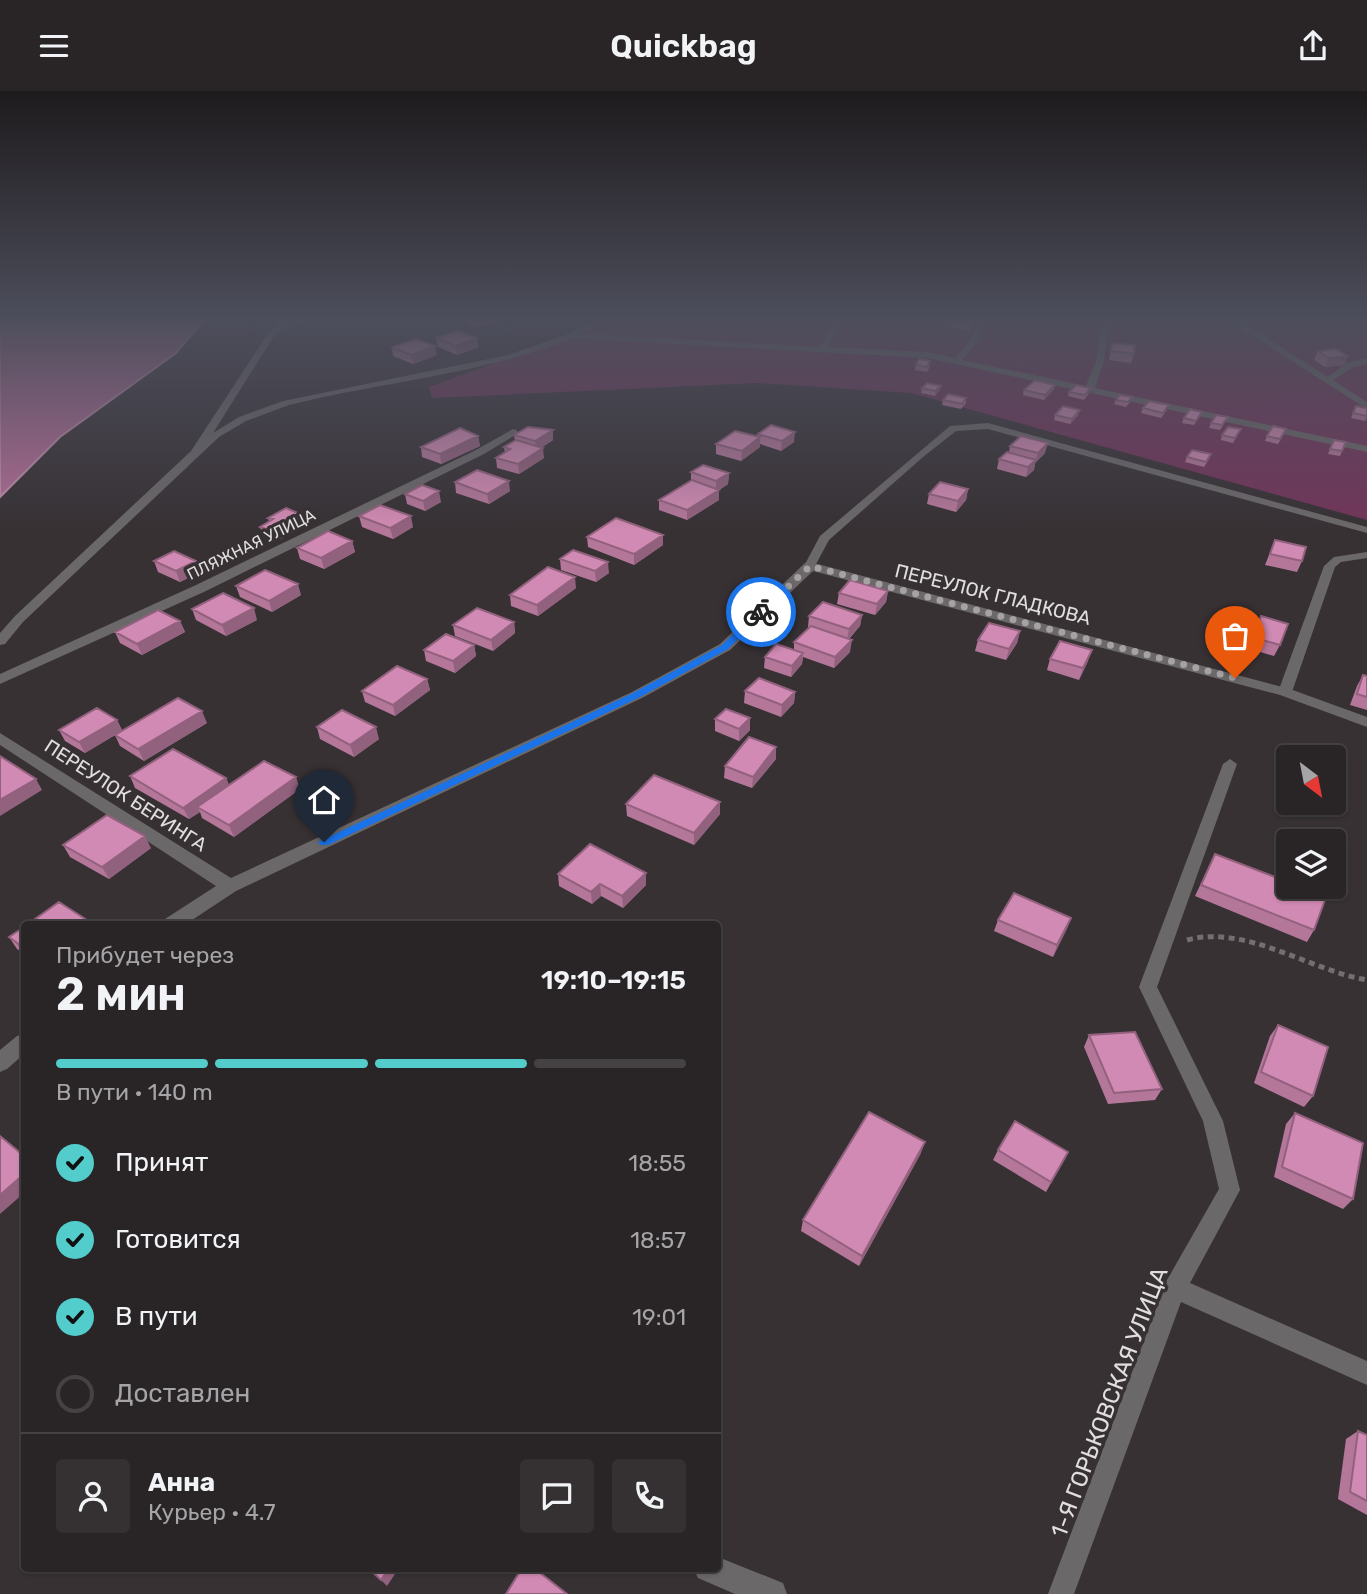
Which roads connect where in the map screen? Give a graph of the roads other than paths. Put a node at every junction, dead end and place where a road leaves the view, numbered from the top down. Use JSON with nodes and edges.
{"nodes":[{"id":1,"x":237,"y":389,"type":"edge"},
{"id":2,"x":353,"y":389,"type":"edge"},
{"id":3,"x":1081,"y":389,"type":"edge"},
{"id":4,"x":1343,"y":389,"type":"edge"},
{"id":5,"x":1089,"y":391,"type":"joint"},
{"id":6,"x":1367,"y":406,"type":"edge"},
{"id":7,"x":513,"y":432,"type":"edge"},
{"id":8,"x":1367,"y":449,"type":"edge"},
{"id":9,"x":195,"y":453,"type":"junction"},
{"id":10,"x":1367,"y":530,"type":"edge"},
{"id":11,"x":1367,"y":555,"type":"edge"},
{"id":12,"x":810,"y":566,"type":"junction"},
{"id":13,"x":0,"y":641,"type":"edge"},
{"id":14,"x":0,"y":680,"type":"edge"},
{"id":15,"x":1285,"y":692,"type":"junction"},
{"id":16,"x":1367,"y":722,"type":"edge"},
{"id":17,"x":0,"y":739,"type":"edge"},
{"id":18,"x":1230,"y":764,"type":"dead end"},
{"id":19,"x":230,"y":886,"type":"junction"},
{"id":20,"x":177,"y":921,"type":"edge"},
{"id":21,"x":21,"y":1045,"type":"edge"},
{"id":22,"x":0,"y":1063,"type":"edge"},
{"id":23,"x":1175,"y":1288,"type":"junction"},
{"id":24,"x":1367,"y":1373,"type":"edge"},
{"id":25,"x":718,"y":1572,"type":"edge"},
{"id":26,"x":772,"y":1594,"type":"edge"},
{"id":27,"x":1061,"y":1594,"type":"edge"}],
"edges":[{"from":1,"to":9,"type":"lane"},
{"from":2,"to":9,"type":"lane"},
{"from":3,"to":5,"type":"lane"},
{"from":4,"to":6,"type":"street"},
{"from":5,"to":8,"type":"lane"},
{"from":7,"to":14,"type":"street","name":"ПЛЯЖНАЯ УЛИЦА"},
{"from":9,"to":13,"type":"lane"},
{"from":10,"to":12,"type":"lane"},
{"from":11,"to":15,"type":"lane"},
{"from":12,"to":15,"type":"street","name":"ПЕРЕУЛОК ГЛАДКОВА"},
{"from":12,"to":19,"type":"street"},
{"from":15,"to":16,"type":"street","name":"ПЕРЕУЛОК ГЛАДКОВА"},
{"from":17,"to":19,"type":"street","name":"ПЕРЕУЛОК БЕРИНГА"},
{"from":18,"to":23,"type":"lane","name":"1-Я ГОРЬКОВСКАЯ УЛИЦА"},
{"from":19,"to":20,"type":"street"},
{"from":21,"to":22,"type":"street"},
{"from":23,"to":24,"type":"lane"},
{"from":23,"to":27,"type":"lane","name":"1-Я ГОРЬКОВСКАЯ УЛИЦА"},
{"from":25,"to":26,"type":"street"}]}
